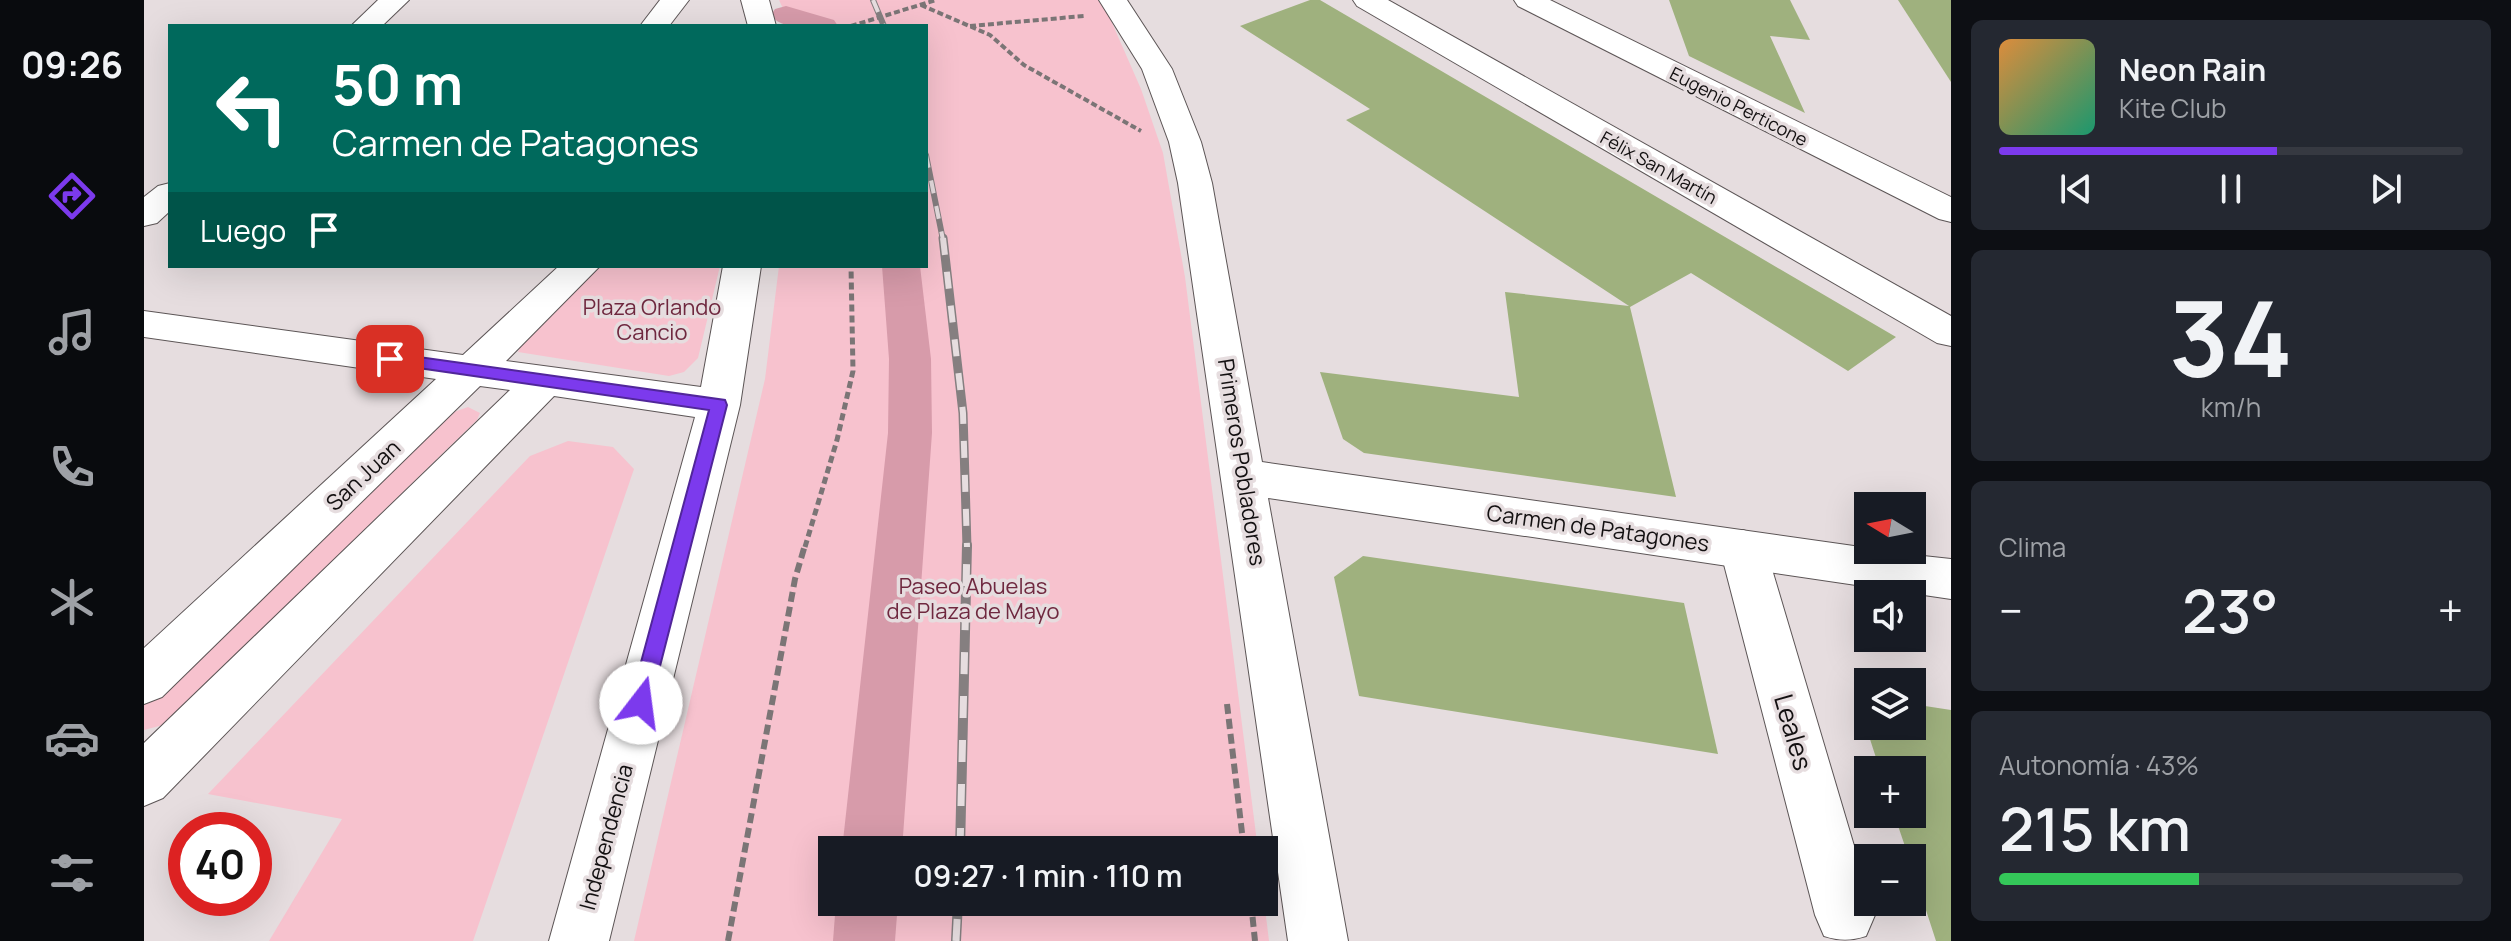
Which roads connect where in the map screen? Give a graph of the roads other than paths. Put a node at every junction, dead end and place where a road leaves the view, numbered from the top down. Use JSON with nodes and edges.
{"nodes":[{"id":1,"x":395,"y":0,"type":"edge"},
{"id":2,"x":675,"y":0,"type":"edge"},
{"id":3,"x":755,"y":0,"type":"edge"},
{"id":4,"x":1113,"y":0,"type":"edge"},
{"id":5,"x":1367,"y":0,"type":"edge"},
{"id":6,"x":1528,"y":0,"type":"edge"},
{"id":7,"x":1147,"y":5,"type":"dead end"},
{"id":8,"x":367,"y":24,"type":"edge"},
{"id":9,"x":656,"y":24,"type":"edge"},
{"id":10,"x":761,"y":24,"type":"edge"},
{"id":11,"x":1157,"y":69,"type":"junction"},
{"id":12,"x":168,"y":195,"type":"edge"},
{"id":13,"x":1951,"y":211,"type":"edge"},
{"id":14,"x":144,"y":215,"type":"edge"},
{"id":15,"x":579,"y":268,"type":"edge"},
{"id":16,"x":742,"y":268,"type":"edge"},
{"id":17,"x":144,"y":324,"type":"edge"},
{"id":18,"x":1951,"y":333,"type":"edge"},
{"id":19,"x":473,"y":371,"type":"junction"},
{"id":20,"x":544,"y":381,"type":"junction"},
{"id":21,"x":719,"y":405,"type":"junction"},
{"id":22,"x":1245,"y":477,"type":"junction"},
{"id":23,"x":1743,"y":549,"type":"junction"},
{"id":24,"x":1951,"y":579,"type":"edge"},
{"id":25,"x":144,"y":681,"type":"edge"},
{"id":26,"x":144,"y":780,"type":"edge"},
{"id":27,"x":1845,"y":915,"type":"dead end"},
{"id":28,"x":579,"y":941,"type":"edge"},
{"id":29,"x":1318,"y":941,"type":"edge"}],
"edges":[{"from":1,"to":8,"type":"main road"},
{"from":2,"to":9,"type":"main road"},
{"from":3,"to":10,"type":"main road"},
{"from":4,"to":11,"type":"main road","name":"Primeros Pobladores"},
{"from":5,"to":18,"type":"main road","name":"Félix San Martín"},
{"from":6,"to":13,"type":"main road","name":"Eugenio Perticone"},
{"from":7,"to":11,"type":"main road"},
{"from":11,"to":22,"type":"main road","name":"Primeros Pobladores"},
{"from":12,"to":14,"type":"main road"},
{"from":15,"to":19,"type":"main road","name":"San Juan"},
{"from":16,"to":21,"type":"main road","name":"Independencia"},
{"from":17,"to":19,"type":"main road"},
{"from":19,"to":20,"type":"main road"},
{"from":19,"to":25,"type":"main road","name":"San Juan"},
{"from":20,"to":21,"type":"main road"},
{"from":20,"to":26,"type":"main road"},
{"from":21,"to":28,"type":"main road","name":"Independencia"},
{"from":22,"to":23,"type":"main road","name":"Carmen de Patagones"},
{"from":22,"to":29,"type":"main road","name":"Primeros Pobladores"},
{"from":23,"to":24,"type":"main road","name":"Carmen de Patagones"},
{"from":23,"to":27,"type":"main road","name":"Leales"}]}
